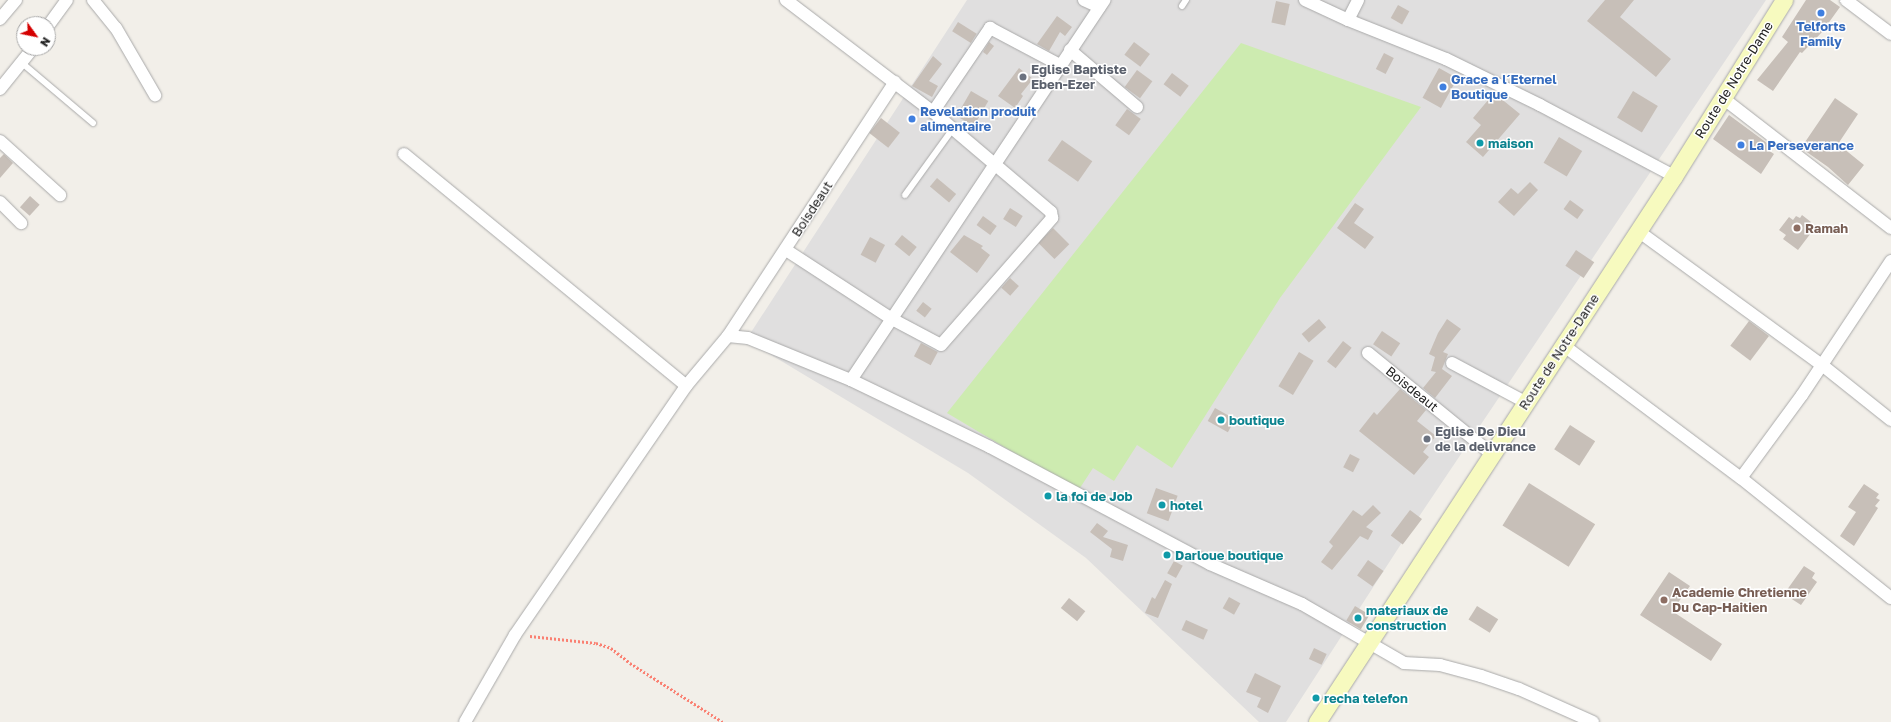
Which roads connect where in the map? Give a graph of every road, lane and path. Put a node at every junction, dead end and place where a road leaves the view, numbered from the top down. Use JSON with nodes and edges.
{"nodes":[{"id":1,"x":16,"y":0,"type":"edge"},
{"id":2,"x":67,"y":0,"type":"edge"},
{"id":3,"x":92,"y":0,"type":"edge"},
{"id":4,"x":1084,"y":0,"type":"edge"},
{"id":5,"x":1186,"y":0,"type":"edge"},
{"id":6,"x":1305,"y":0,"type":"edge"},
{"id":7,"x":1358,"y":0,"type":"edge"},
{"id":8,"x":1784,"y":0,"type":"edge"},
{"id":9,"x":1846,"y":0,"type":"edge"},
{"id":10,"x":789,"y":1,"type":"edge"},
{"id":11,"x":1101,"y":4,"type":"edge"},
{"id":12,"x":1182,"y":6,"type":"dead end"},
{"id":13,"x":55,"y":16,"type":"edge"},
{"id":14,"x":0,"y":18,"type":"edge"},
{"id":15,"x":1348,"y":20,"type":"junction"},
{"id":16,"x":1891,"y":34,"type":"edge"},
{"id":17,"x":1070,"y":50,"type":"junction"},
{"id":18,"x":27,"y":56,"type":"edge"},
{"id":19,"x":22,"y":63,"type":"junction"},
{"id":20,"x":1060,"y":65,"type":"junction"},
{"id":21,"x":895,"y":82,"type":"junction"},
{"id":22,"x":0,"y":89,"type":"edge"},
{"id":23,"x":155,"y":95,"type":"dead end"},
{"id":24,"x":1724,"y":99,"type":"junction"},
{"id":25,"x":1137,"y":107,"type":"dead end"},
{"id":26,"x":933,"y":112,"type":"junction"},
{"id":27,"x":93,"y":123,"type":"dead end"},
{"id":28,"x":952,"y":130,"type":"junction"},
{"id":29,"x":2,"y":146,"type":"edge"},
{"id":30,"x":404,"y":154,"type":"dead end"},
{"id":31,"x":995,"y":165,"type":"junction"},
{"id":32,"x":1674,"y":176,"type":"junction"},
{"id":33,"x":905,"y":194,"type":"dead end"},
{"id":34,"x":60,"y":195,"type":"dead end"},
{"id":35,"x":0,"y":202,"type":"edge"},
{"id":36,"x":21,"y":223,"type":"dead end"},
{"id":37,"x":1891,"y":228,"type":"edge"},
{"id":38,"x":1638,"y":231,"type":"junction"},
{"id":39,"x":786,"y":250,"type":"junction"},
{"id":40,"x":1891,"y":261,"type":"edge"},
{"id":41,"x":892,"y":319,"type":"junction"},
{"id":42,"x":728,"y":336,"type":"junction"},
{"id":43,"x":1562,"y":345,"type":"junction"},
{"id":44,"x":1368,"y":353,"type":"dead end"},
{"id":45,"x":1452,"y":363,"type":"dead end"},
{"id":46,"x":1822,"y":365,"type":"junction"},
{"id":47,"x":851,"y":380,"type":"junction"},
{"id":48,"x":686,"y":386,"type":"junction"},
{"id":49,"x":1527,"y":403,"type":"junction"},
{"id":50,"x":1891,"y":420,"type":"edge"},
{"id":51,"x":1493,"y":456,"type":"junction"},
{"id":52,"x":1741,"y":478,"type":"junction"},
{"id":53,"x":1891,"y":598,"type":"edge"},
{"id":54,"x":515,"y":635,"type":"junction"},
{"id":55,"x":1362,"y":637,"type":"junction"},
{"id":56,"x":465,"y":722,"type":"edge"},
{"id":57,"x":723,"y":722,"type":"edge"},
{"id":58,"x":1317,"y":722,"type":"edge"},
{"id":59,"x":1593,"y":722,"type":"edge"}],
"edges":[{"from":1,"to":14,"type":"street"},
{"from":2,"to":13,"type":"street"},
{"from":3,"to":23,"type":"street"},
{"from":4,"to":11,"type":"street"},
{"from":5,"to":12,"type":"lane"},
{"from":6,"to":15,"type":"street"},
{"from":7,"to":15,"type":"street"},
{"from":8,"to":24,"type":"street","name":"Route de Notre-Dame"},
{"from":9,"to":16,"type":"street"},
{"from":10,"to":21,"type":"street"},
{"from":11,"to":17,"type":"street"},
{"from":15,"to":32,"type":"street"},
{"from":17,"to":20,"type":"street"},
{"from":17,"to":25,"type":"street"},
{"from":18,"to":19,"type":"street"},
{"from":19,"to":22,"type":"street"},
{"from":19,"to":27,"type":"lane"},
{"from":20,"to":26,"type":"street"},
{"from":20,"to":31,"type":"street"},
{"from":21,"to":26,"type":"street"},
{"from":21,"to":39,"type":"street","name":"Boisdeaut"},
{"from":24,"to":32,"type":"street","name":"Route de Notre-Dame"},
{"from":24,"to":37,"type":"street"},
{"from":26,"to":28,"type":"street"},
{"from":28,"to":31,"type":"street"},
{"from":28,"to":33,"type":"lane"},
{"from":29,"to":34,"type":"street"},
{"from":30,"to":48,"type":"street"},
{"from":31,"to":41,"type":"street"},
{"from":31,"to":41,"type":"street"},
{"from":32,"to":38,"type":"street","name":"Route de Notre-Dame"},
{"from":35,"to":36,"type":"street"},
{"from":38,"to":43,"type":"street","name":"Route de Notre-Dame"},
{"from":38,"to":46,"type":"street"},
{"from":39,"to":41,"type":"street"},
{"from":39,"to":42,"type":"street","name":"Boisdeaut"},
{"from":40,"to":46,"type":"street"},
{"from":41,"to":47,"type":"street"},
{"from":42,"to":47,"type":"street"},
{"from":42,"to":48,"type":"street","name":"Boisdeaut"},
{"from":43,"to":49,"type":"street","name":"Route de Notre-Dame"},
{"from":43,"to":52,"type":"street"},
{"from":44,"to":51,"type":"street","name":"Boisdeaut"},
{"from":45,"to":49,"type":"street"},
{"from":46,"to":50,"type":"street"},
{"from":46,"to":52,"type":"street"},
{"from":47,"to":55,"type":"street"},
{"from":48,"to":54,"type":"street","name":"Boisdeaut"},
{"from":49,"to":51,"type":"street","name":"Route de Notre-Dame"},
{"from":51,"to":55,"type":"street","name":"Route de Notre-Dame"},
{"from":52,"to":53,"type":"street"},
{"from":54,"to":56,"type":"street","name":"Boisdeaut"},
{"from":54,"to":57,"type":"path"},
{"from":55,"to":58,"type":"street","name":"Route de Notre-Dame"},
{"from":55,"to":59,"type":"street"}]}
